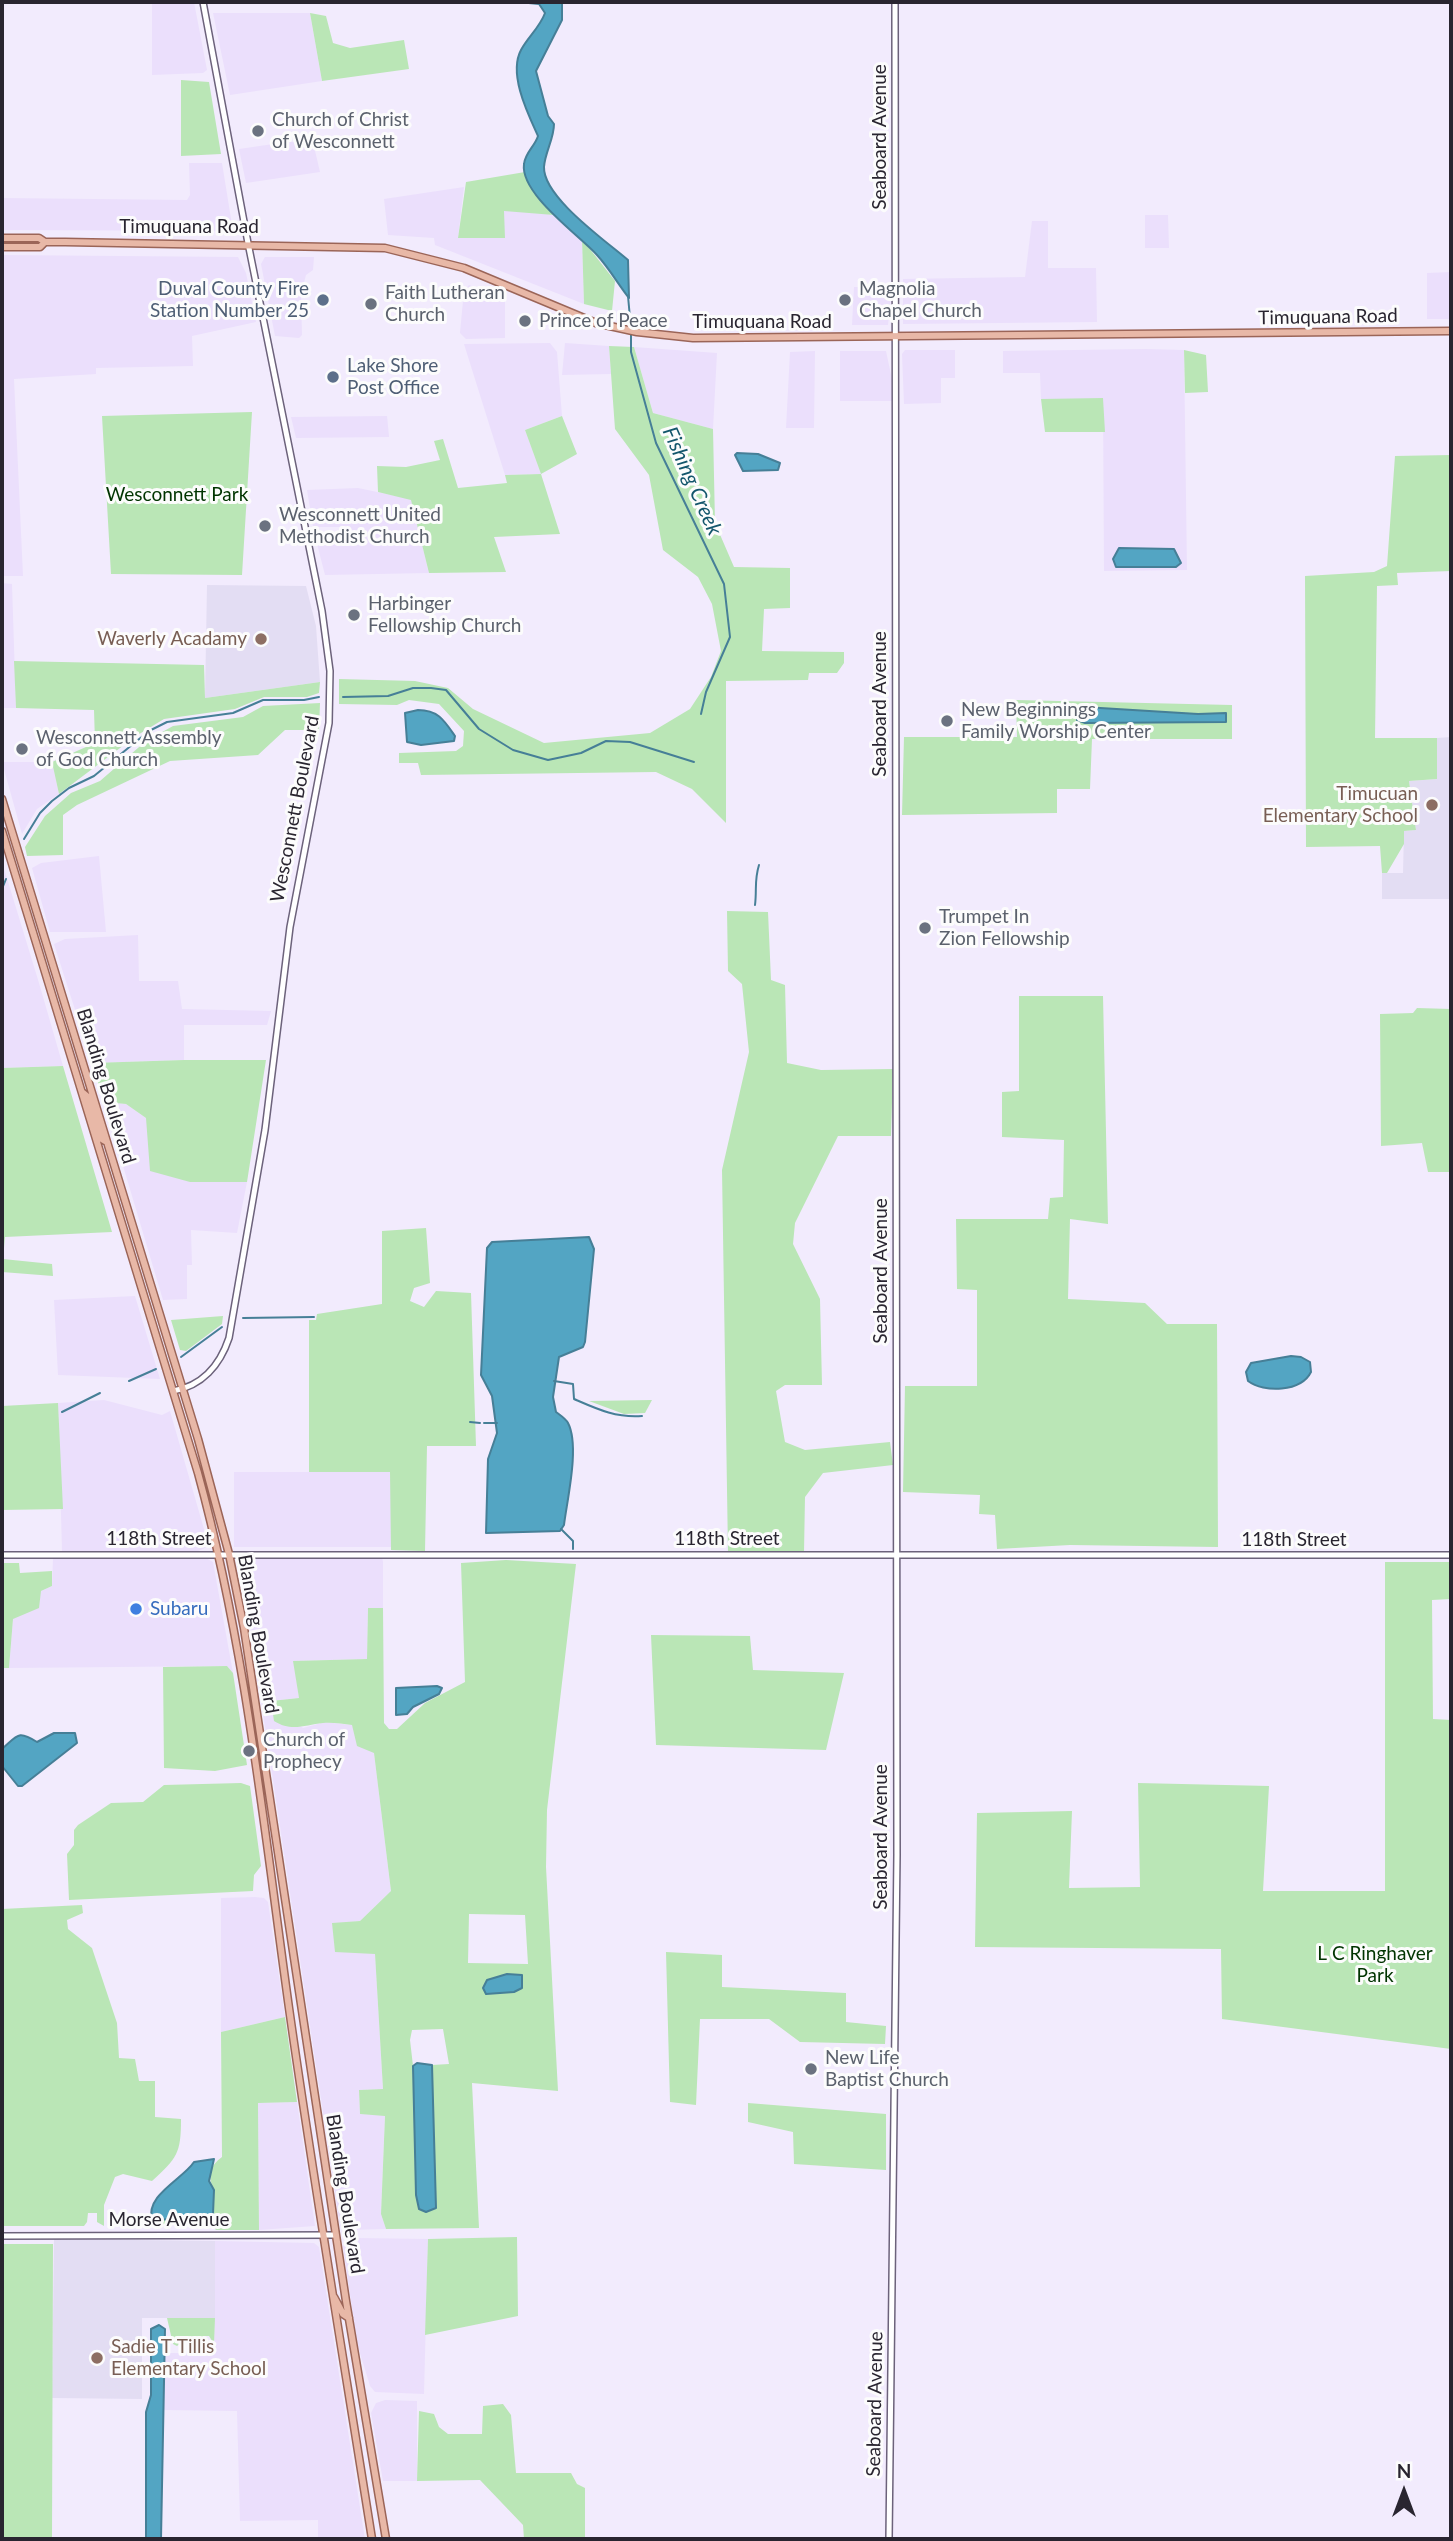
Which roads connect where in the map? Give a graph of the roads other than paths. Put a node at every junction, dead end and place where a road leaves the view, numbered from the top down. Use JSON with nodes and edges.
{"nodes":[{"id":1,"x":203,"y":2,"type":"edge"},
{"id":2,"x":895,"y":2,"type":"edge"},
{"id":3,"x":2,"y":238,"type":"edge"},
{"id":4,"x":46,"y":242,"type":"junction"},
{"id":5,"x":248,"y":243,"type":"junction"},
{"id":6,"x":2,"y":247,"type":"edge"},
{"id":7,"x":1451,"y":331,"type":"edge"},
{"id":8,"x":895,"y":337,"type":"junction"},
{"id":9,"x":2,"y":799,"type":"edge"},
{"id":10,"x":2,"y":831,"type":"edge"},
{"id":11,"x":70,"y":1023,"type":"junction"},
{"id":12,"x":61,"y":1024,"type":"junction"},
{"id":13,"x":81,"y":1090,"type":"junction"},
{"id":14,"x":106,"y":1142,"type":"junction"},
{"id":15,"x":182,"y":1390,"type":"junction"},
{"id":16,"x":173,"y":1391,"type":"junction"},
{"id":17,"x":220,"y":1554,"type":"junction"},
{"id":18,"x":229,"y":1554,"type":"junction"},
{"id":19,"x":2,"y":1555,"type":"edge"},
{"id":20,"x":897,"y":1555,"type":"junction"},
{"id":21,"x":1451,"y":1555,"type":"edge"},
{"id":22,"x":253,"y":1753,"type":"junction"},
{"id":23,"x":256,"y":1775,"type":"junction"},
{"id":24,"x":267,"y":1778,"type":"junction"},
{"id":25,"x":270,"y":1801,"type":"junction"},
{"id":26,"x":301,"y":2007,"type":"junction"},
{"id":27,"x":290,"y":2008,"type":"junction"},
{"id":28,"x":318,"y":2120,"type":"junction"},
{"id":29,"x":306,"y":2122,"type":"junction"},
{"id":30,"x":324,"y":2235,"type":"junction"},
{"id":31,"x":335,"y":2235,"type":"junction"},
{"id":32,"x":2,"y":2236,"type":"edge"},
{"id":33,"x":332,"y":2295,"type":"junction"},
{"id":34,"x":349,"y":2318,"type":"junction"},
{"id":35,"x":372,"y":2539,"type":"edge"},
{"id":36,"x":386,"y":2539,"type":"edge"},
{"id":37,"x":889,"y":2539,"type":"edge"}],
"edges":[{"from":1,"to":5,"type":"street","name":"Wesconnett Boulevard"},
{"from":2,"to":8,"type":"street","name":"Seaboard Avenue"},
{"from":3,"to":4,"type":"main road","name":"Timuquana Road"},
{"from":4,"to":5,"type":"main road","name":"Timuquana Road"},
{"from":4,"to":6,"type":"main road","name":"Timuquana Road"},
{"from":5,"to":8,"type":"main road","name":"Timuquana Road"},
{"from":5,"to":15,"type":"street","name":"Wesconnett Boulevard"},
{"from":7,"to":8,"type":"main road","name":"Timuquana Road"},
{"from":8,"to":20,"type":"street","name":"Seaboard Avenue"},
{"from":9,"to":11,"type":"main road","name":"Blanding Boulevard"},
{"from":10,"to":12,"type":"main road","name":"Blanding Boulevard"},
{"from":11,"to":12,"type":"main road"},
{"from":11,"to":14,"type":"main road","name":"Blanding Boulevard"},
{"from":12,"to":13,"type":"main road","name":"Blanding Boulevard"},
{"from":13,"to":14,"type":"main road"},
{"from":13,"to":16,"type":"main road","name":"Blanding Boulevard"},
{"from":14,"to":15,"type":"main road","name":"Blanding Boulevard"},
{"from":15,"to":16,"type":"street","name":"Wesconnett Boulevard"},
{"from":15,"to":18,"type":"main road","name":"Blanding Boulevard"},
{"from":16,"to":17,"type":"main road","name":"Blanding Boulevard"},
{"from":17,"to":18,"type":"street","name":"118th Street"},
{"from":17,"to":19,"type":"street","name":"118th Street"},
{"from":17,"to":22,"type":"main road","name":"Blanding Boulevard"},
{"from":18,"to":20,"type":"street","name":"118th Street"},
{"from":18,"to":24,"type":"main road","name":"Blanding Boulevard"},
{"from":20,"to":21,"type":"street","name":"118th Street"},
{"from":20,"to":37,"type":"street","name":"Seaboard Avenue"},
{"from":22,"to":23,"type":"main road","name":"Blanding Boulevard"},
{"from":22,"to":24,"type":"main road"},
{"from":23,"to":25,"type":"main road"},
{"from":23,"to":27,"type":"main road","name":"Blanding Boulevard"},
{"from":24,"to":25,"type":"main road","name":"Blanding Boulevard"},
{"from":25,"to":26,"type":"main road","name":"Blanding Boulevard"},
{"from":26,"to":27,"type":"main road"},
{"from":26,"to":28,"type":"main road","name":"Blanding Boulevard"},
{"from":27,"to":29,"type":"main road","name":"Blanding Boulevard"},
{"from":28,"to":29,"type":"main road"},
{"from":28,"to":31,"type":"main road","name":"Blanding Boulevard"},
{"from":29,"to":30,"type":"main road","name":"Blanding Boulevard"},
{"from":30,"to":31,"type":"street","name":"Morse Avenue"},
{"from":30,"to":32,"type":"street","name":"Morse Avenue"},
{"from":30,"to":33,"type":"main road","name":"Blanding Boulevard"},
{"from":31,"to":34,"type":"main road","name":"Blanding Boulevard"},
{"from":33,"to":34,"type":"main road"},
{"from":33,"to":35,"type":"main road","name":"Blanding Boulevard"},
{"from":34,"to":36,"type":"main road","name":"Blanding Boulevard"}]}
